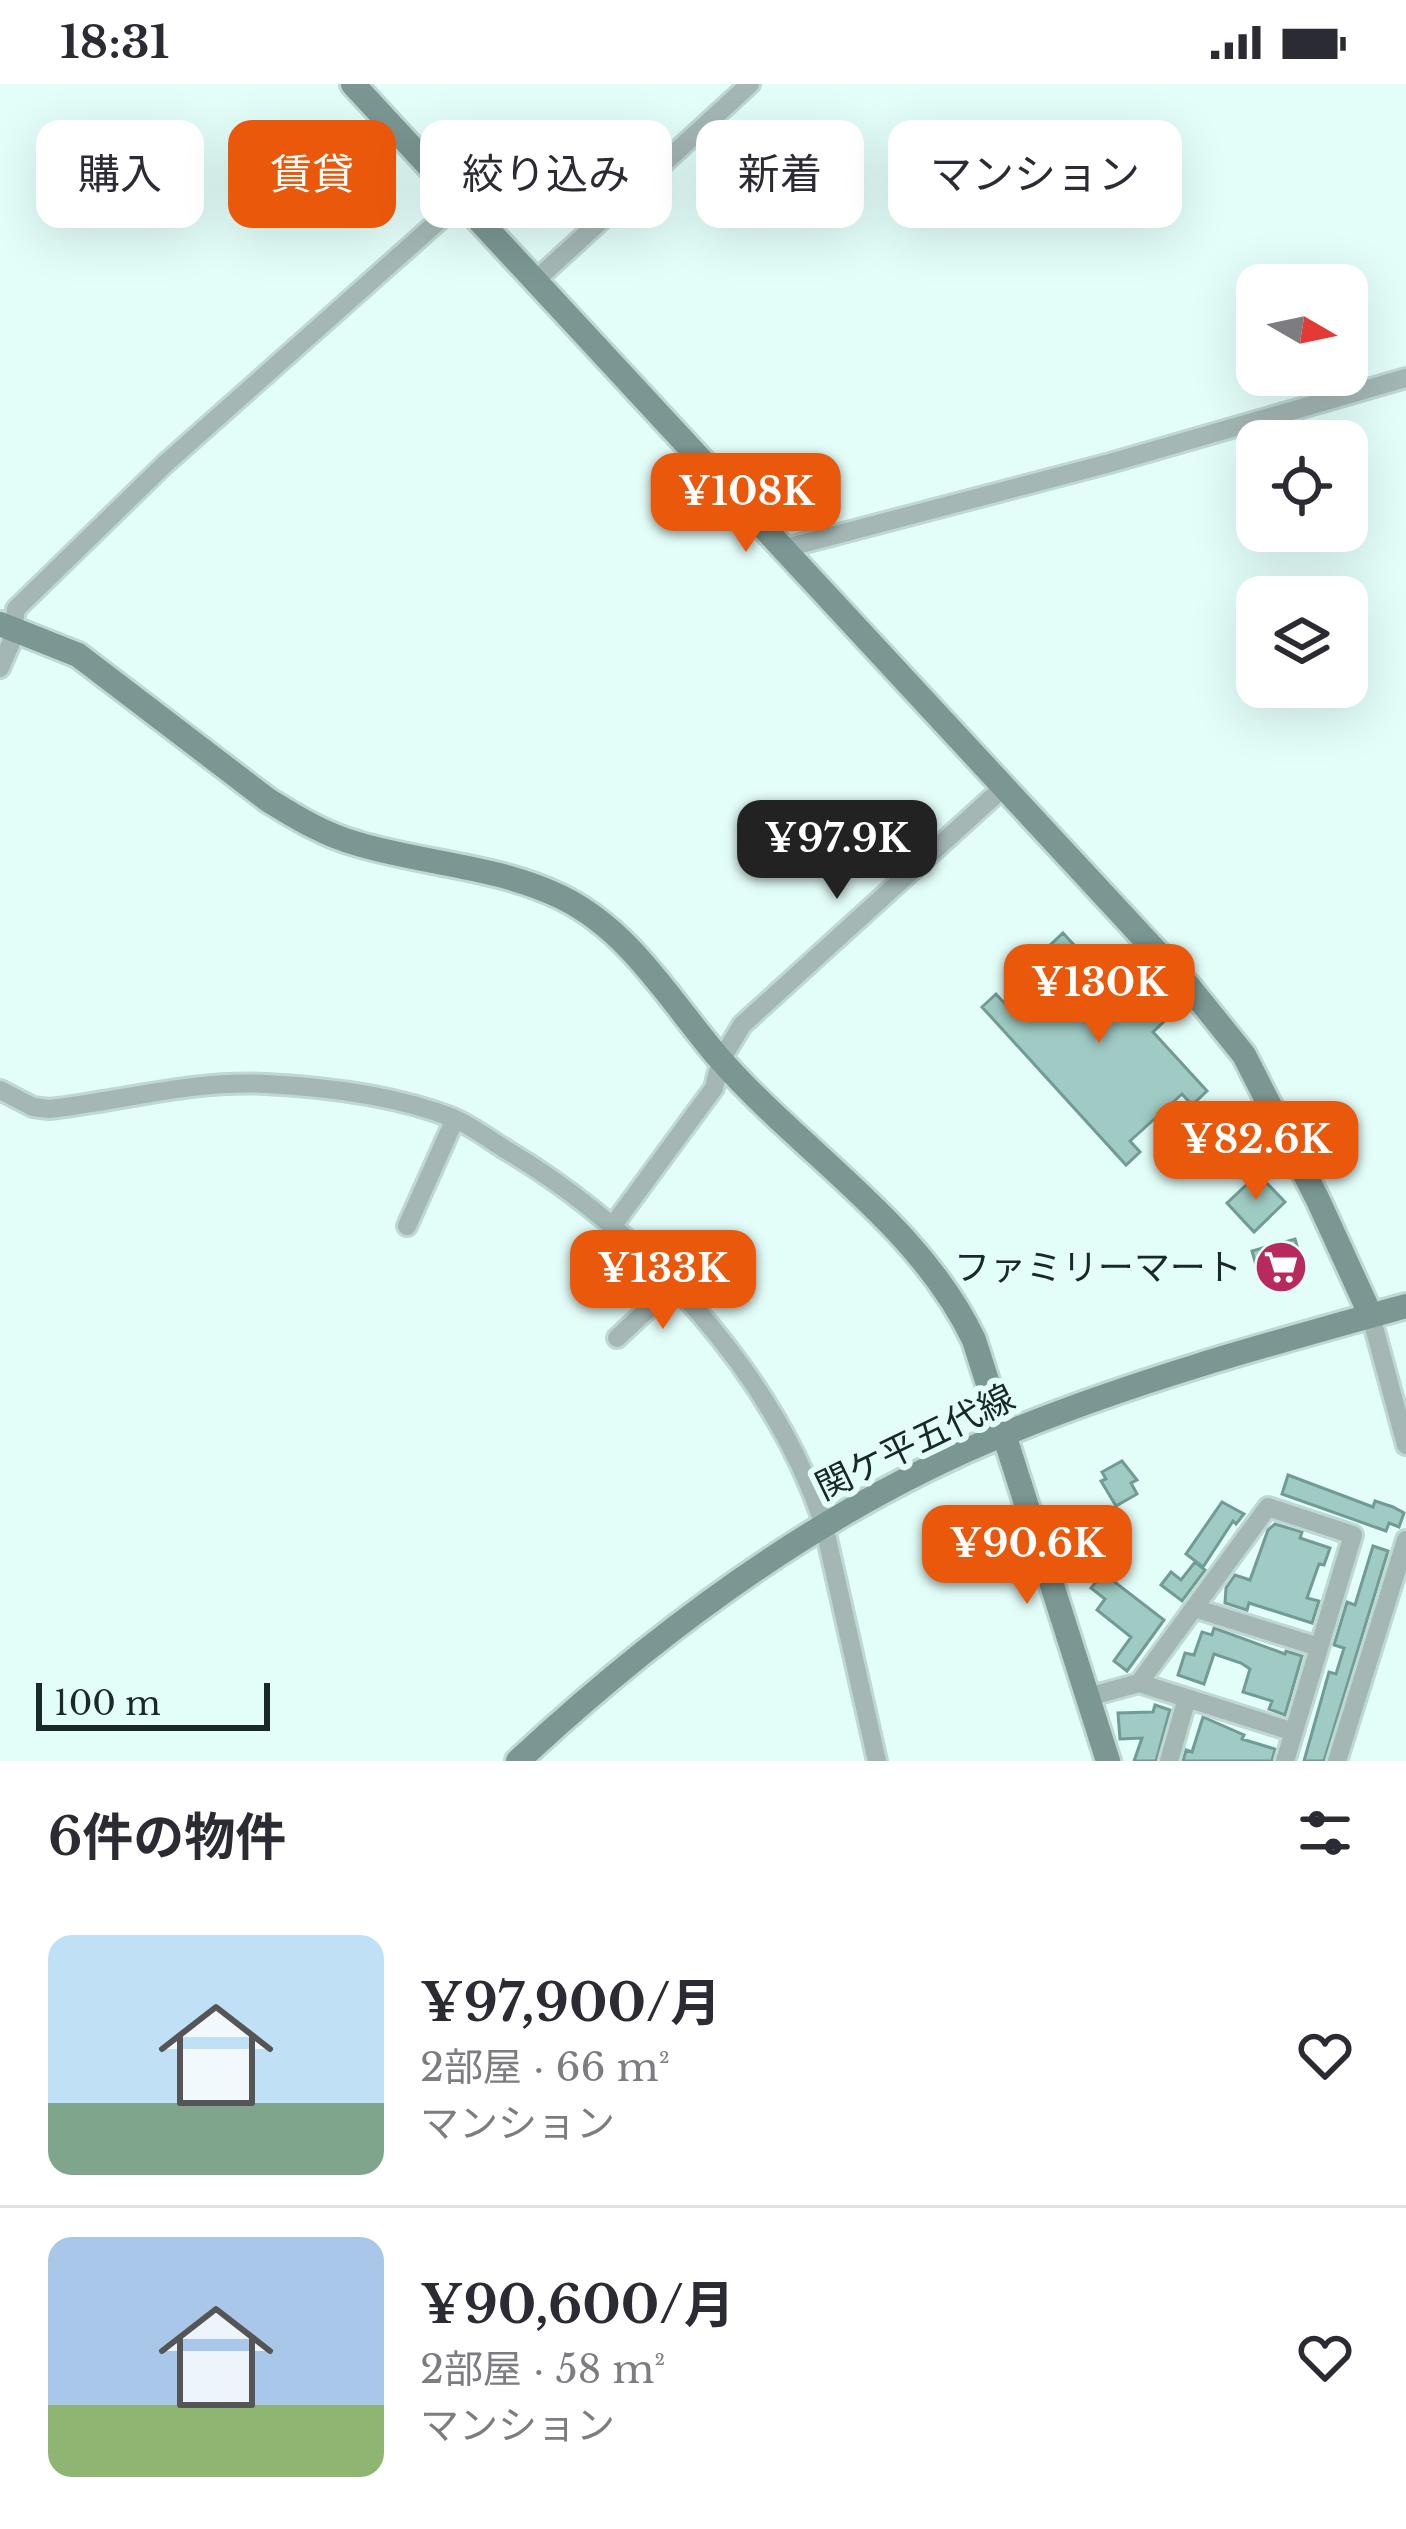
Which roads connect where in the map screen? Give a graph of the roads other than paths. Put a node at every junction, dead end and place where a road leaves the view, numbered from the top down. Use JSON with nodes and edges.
{"nodes":[{"id":1,"x":353,"y":84,"type":"edge"},
{"id":2,"x":750,"y":84,"type":"edge"},
{"id":3,"x":420,"y":158,"type":"edge"},
{"id":4,"x":431,"y":228,"type":"edge"},
{"id":5,"x":485,"y":228,"type":"edge"},
{"id":6,"x":536,"y":280,"type":"junction"},
{"id":7,"x":1406,"y":378,"type":"edge"},
{"id":8,"x":782,"y":549,"type":"junction"},
{"id":9,"x":6,"y":626,"type":"edge"},
{"id":10,"x":0,"y":668,"type":"edge"},
{"id":11,"x":1005,"y":786,"type":"junction"},
{"id":12,"x":721,"y":1060,"type":"junction"},
{"id":13,"x":0,"y":1090,"type":"edge"},
{"id":14,"x":454,"y":1119,"type":"junction"},
{"id":15,"x":614,"y":1224,"type":"junction"},
{"id":16,"x":407,"y":1226,"type":"dead end"},
{"id":17,"x":672,"y":1287,"type":"junction"},
{"id":18,"x":1406,"y":1306,"type":"edge"},
{"id":19,"x":1371,"y":1316,"type":"junction"},
{"id":20,"x":616,"y":1338,"type":"dead end"},
{"id":21,"x":1003,"y":1434,"type":"junction"},
{"id":22,"x":1406,"y":1444,"type":"edge"},
{"id":23,"x":824,"y":1526,"type":"junction"},
{"id":24,"x":1406,"y":1540,"type":"edge"},
{"id":25,"x":1194,"y":1608,"type":"junction"},
{"id":26,"x":1319,"y":1647,"type":"junction"},
{"id":27,"x":1139,"y":1683,"type":"junction"},
{"id":28,"x":1088,"y":1697,"type":"junction"},
{"id":29,"x":1187,"y":1698,"type":"junction"},
{"id":30,"x":1294,"y":1732,"type":"junction"},
{"id":31,"x":518,"y":1761,"type":"edge"},
{"id":32,"x":877,"y":1761,"type":"edge"},
{"id":33,"x":1108,"y":1761,"type":"edge"},
{"id":34,"x":1169,"y":1761,"type":"edge"},
{"id":35,"x":1285,"y":1761,"type":"edge"},
{"id":36,"x":1337,"y":1761,"type":"edge"}],
"edges":[{"from":1,"to":3,"type":"street"},
{"from":2,"to":6,"type":"street"},
{"from":4,"to":9,"type":"street"},
{"from":5,"to":6,"type":"street"},
{"from":6,"to":8,"type":"street"},
{"from":7,"to":8,"type":"street"},
{"from":8,"to":11,"type":"street"},
{"from":9,"to":10,"type":"street"},
{"from":9,"to":12,"type":"street"},
{"from":11,"to":12,"type":"street"},
{"from":11,"to":19,"type":"street"},
{"from":12,"to":15,"type":"street"},
{"from":12,"to":21,"type":"street"},
{"from":13,"to":14,"type":"street"},
{"from":14,"to":15,"type":"street"},
{"from":14,"to":16,"type":"street"},
{"from":15,"to":17,"type":"street"},
{"from":17,"to":20,"type":"street"},
{"from":17,"to":23,"type":"street"},
{"from":18,"to":19,"type":"street","name":"関ケ平五代線"},
{"from":19,"to":21,"type":"street","name":"関ケ平五代線"},
{"from":19,"to":22,"type":"street"},
{"from":21,"to":23,"type":"street","name":"関ケ平五代線"},
{"from":21,"to":28,"type":"street"},
{"from":23,"to":31,"type":"street","name":"関ケ平五代線"},
{"from":23,"to":32,"type":"street"},
{"from":24,"to":36,"type":"street"},
{"from":25,"to":26,"type":"street"},
{"from":25,"to":26,"type":"street"},
{"from":25,"to":27,"type":"street"},
{"from":26,"to":30,"type":"street"},
{"from":27,"to":28,"type":"street"},
{"from":27,"to":29,"type":"street"},
{"from":28,"to":33,"type":"street"},
{"from":29,"to":30,"type":"street"},
{"from":29,"to":34,"type":"street"},
{"from":30,"to":35,"type":"street"}]}
